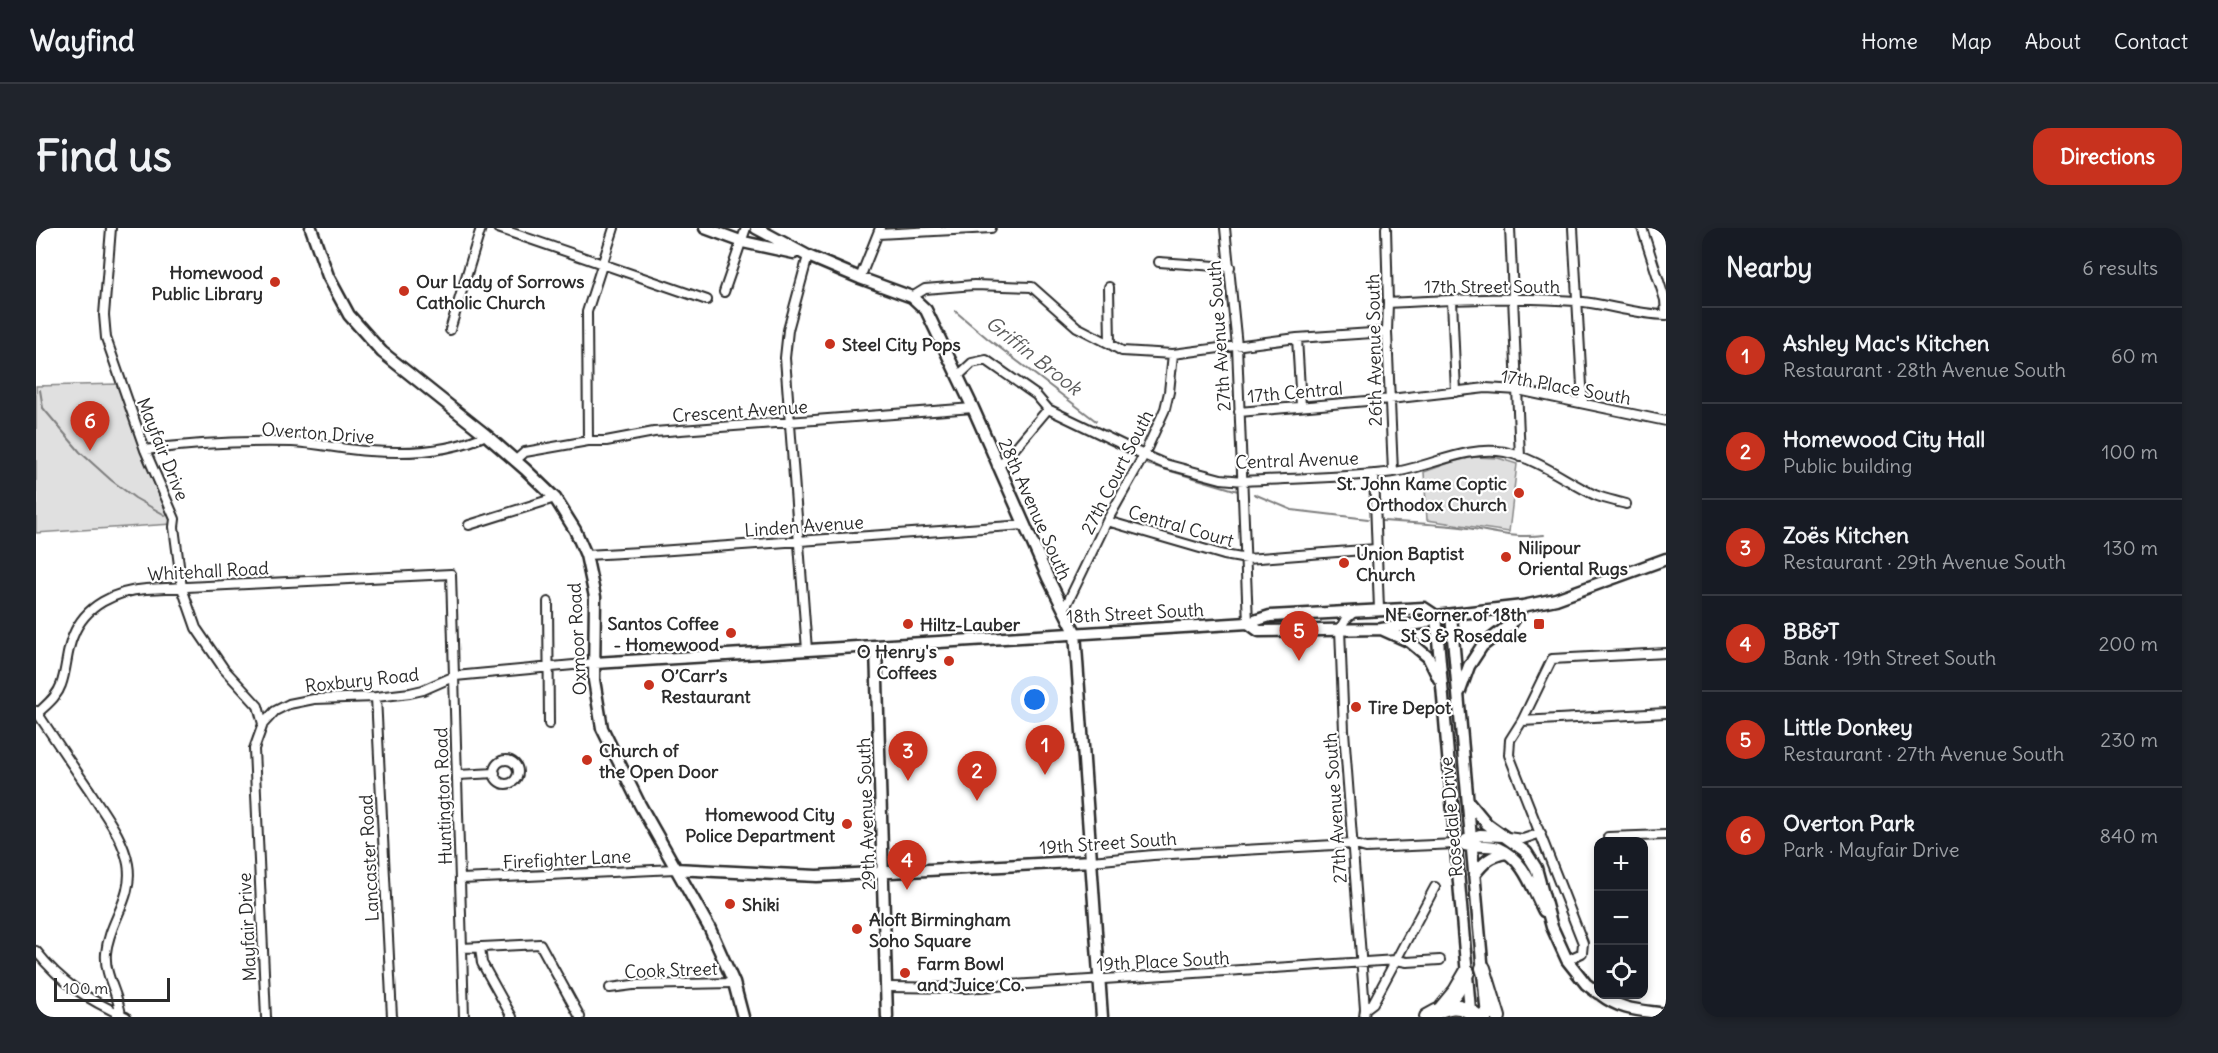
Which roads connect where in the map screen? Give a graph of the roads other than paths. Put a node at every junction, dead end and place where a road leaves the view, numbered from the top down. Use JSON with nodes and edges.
{"nodes":[{"id":1,"x":111,"y":228,"type":"edge"},
{"id":2,"x":311,"y":228,"type":"edge"},
{"id":3,"x":481,"y":228,"type":"edge"},
{"id":4,"x":498,"y":228,"type":"edge"},
{"id":5,"x":614,"y":228,"type":"edge"},
{"id":6,"x":705,"y":228,"type":"edge"},
{"id":7,"x":746,"y":228,"type":"edge"},
{"id":8,"x":756,"y":228,"type":"edge"},
{"id":9,"x":991,"y":228,"type":"edge"},
{"id":10,"x":1225,"y":228,"type":"edge"},
{"id":11,"x":1386,"y":228,"type":"edge"},
{"id":12,"x":1509,"y":228,"type":"edge"},
{"id":13,"x":1573,"y":228,"type":"edge"},
{"id":14,"x":1642,"y":228,"type":"edge"},
{"id":15,"x":879,"y":231,"type":"edge"},
{"id":16,"x":742,"y":241,"type":"junction"},
{"id":17,"x":808,"y":256,"type":"junction"},
{"id":18,"x":1158,"y":262,"type":"dead end"},
{"id":19,"x":602,"y":263,"type":"junction"},
{"id":20,"x":1230,"y":267,"type":"junction"},
{"id":21,"x":860,"y":278,"type":"junction"},
{"id":22,"x":1109,"y":287,"type":"dead end"},
{"id":23,"x":724,"y":292,"type":"dead end"},
{"id":24,"x":912,"y":297,"type":"junction"},
{"id":25,"x":1514,"y":297,"type":"junction"},
{"id":26,"x":707,"y":300,"type":"dead end"},
{"id":27,"x":1452,"y":300,"type":"junction"},
{"id":28,"x":1579,"y":301,"type":"junction"},
{"id":29,"x":1388,"y":303,"type":"junction"},
{"id":30,"x":1666,"y":315,"type":"edge"},
{"id":31,"x":450,"y":330,"type":"dead end"},
{"id":32,"x":1387,"y":332,"type":"junction"},
{"id":33,"x":1297,"y":338,"type":"junction"},
{"id":34,"x":1110,"y":344,"type":"junction"},
{"id":35,"x":1237,"y":346,"type":"junction"},
{"id":36,"x":1173,"y":354,"type":"junction"},
{"id":37,"x":957,"y":376,"type":"junction"},
{"id":38,"x":1518,"y":390,"type":"junction"},
{"id":39,"x":1456,"y":392,"type":"junction"},
{"id":40,"x":1390,"y":399,"type":"junction"},
{"id":41,"x":1584,"y":402,"type":"junction"},
{"id":42,"x":1301,"y":406,"type":"junction"},
{"id":43,"x":973,"y":408,"type":"junction"},
{"id":44,"x":1048,"y":409,"type":"junction"},
{"id":45,"x":1239,"y":412,"type":"junction"},
{"id":46,"x":1666,"y":421,"type":"edge"},
{"id":47,"x":791,"y":423,"type":"junction"},
{"id":48,"x":486,"y":435,"type":"junction"},
{"id":49,"x":588,"y":441,"type":"junction"},
{"id":50,"x":145,"y":450,"type":"junction"},
{"id":51,"x":1144,"y":456,"type":"junction"},
{"id":52,"x":1520,"y":457,"type":"junction"},
{"id":53,"x":515,"y":461,"type":"junction"},
{"id":54,"x":997,"y":466,"type":"junction"},
{"id":55,"x":1393,"y":472,"type":"junction"},
{"id":56,"x":1374,"y":474,"type":"junction"},
{"id":57,"x":1244,"y":481,"type":"junction"},
{"id":58,"x":555,"y":498,"type":"junction"},
{"id":59,"x":1626,"y":504,"type":"dead end"},
{"id":60,"x":1107,"y":521,"type":"junction"},
{"id":61,"x":469,"y":525,"type":"dead end"},
{"id":62,"x":1025,"y":525,"type":"junction"},
{"id":63,"x":798,"y":542,"type":"junction"},
{"id":64,"x":1376,"y":549,"type":"junction"},
{"id":65,"x":586,"y":555,"type":"junction"},
{"id":66,"x":1247,"y":559,"type":"junction"},
{"id":67,"x":1666,"y":559,"type":"edge"},
{"id":68,"x":451,"y":574,"type":"joint"},
{"id":69,"x":182,"y":588,"type":"junction"},
{"id":70,"x":548,"y":602,"type":"dead end"},
{"id":71,"x":1523,"y":606,"type":"junction"},
{"id":72,"x":1379,"y":609,"type":"junction"},
{"id":73,"x":1064,"y":610,"type":"junction"},
{"id":74,"x":1355,"y":611,"type":"junction"},
{"id":75,"x":1451,"y":615,"type":"junction"},
{"id":76,"x":1436,"y":616,"type":"junction"},
{"id":77,"x":1248,"y":623,"type":"junction"},
{"id":78,"x":1340,"y":629,"type":"junction"},
{"id":79,"x":1380,"y":629,"type":"junction"},
{"id":80,"x":1075,"y":632,"type":"junction"},
{"id":81,"x":876,"y":647,"type":"junction"},
{"id":82,"x":807,"y":650,"type":"junction"},
{"id":83,"x":1666,"y":653,"type":"edge"},
{"id":84,"x":595,"y":663,"type":"junction"},
{"id":85,"x":549,"y":667,"type":"junction"},
{"id":86,"x":455,"y":676,"type":"junction"},
{"id":87,"x":1442,"y":684,"type":"junction"},
{"id":88,"x":376,"y":697,"type":"junction"},
{"id":89,"x":1458,"y":697,"type":"junction"},
{"id":90,"x":258,"y":706,"type":"junction"},
{"id":91,"x":275,"y":711,"type":"junction"},
{"id":92,"x":37,"y":712,"type":"edge"},
{"id":93,"x":1666,"y":713,"type":"edge"},
{"id":94,"x":1522,"y":722,"type":"junction"},
{"id":95,"x":263,"y":724,"type":"junction"},
{"id":96,"x":549,"y":724,"type":"dead end"},
{"id":97,"x":495,"y":773,"type":"dead end"},
{"id":98,"x":458,"y":775,"type":"junction"},
{"id":99,"x":1468,"y":801,"type":"junction"},
{"id":100,"x":1541,"y":833,"type":"junction"},
{"id":101,"x":1666,"y":835,"type":"edge"},
{"id":102,"x":1507,"y":837,"type":"junction"},
{"id":103,"x":1608,"y":837,"type":"dead end"},
{"id":104,"x":1471,"y":842,"type":"junction"},
{"id":105,"x":1353,"y":844,"type":"junction"},
{"id":106,"x":1456,"y":844,"type":"junction"},
{"id":107,"x":1506,"y":853,"type":"junction"},
{"id":108,"x":1092,"y":861,"type":"junction"},
{"id":109,"x":675,"y":869,"type":"junction"},
{"id":110,"x":884,"y":872,"type":"junction"},
{"id":111,"x":1474,"y":875,"type":"junction"},
{"id":112,"x":461,"y":879,"type":"junction"},
{"id":113,"x":1435,"y":887,"type":"dead end"},
{"id":114,"x":1552,"y":927,"type":"junction"},
{"id":115,"x":480,"y":947,"type":"junction"},
{"id":116,"x":462,"y":948,"type":"junction"},
{"id":117,"x":36,"y":951,"type":"edge"},
{"id":118,"x":1396,"y":960,"type":"junction"},
{"id":119,"x":1440,"y":960,"type":"dead end"},
{"id":120,"x":1567,"y":960,"type":"junction"},
{"id":121,"x":1361,"y":963,"type":"junction"},
{"id":122,"x":1483,"y":968,"type":"junction"},
{"id":123,"x":1467,"y":972,"type":"junction"},
{"id":124,"x":1099,"y":980,"type":"junction"},
{"id":125,"x":734,"y":983,"type":"junction"},
{"id":126,"x":888,"y":987,"type":"junction"},
{"id":127,"x":610,"y":988,"type":"dead end"},
{"id":128,"x":1594,"y":990,"type":"edge"},
{"id":129,"x":1606,"y":999,"type":"edge"},
{"id":130,"x":1442,"y":1008,"type":"junction"},
{"id":131,"x":1365,"y":1013,"type":"edge"},
{"id":132,"x":1666,"y":1014,"type":"edge"},
{"id":133,"x":1473,"y":1015,"type":"edge"},
{"id":134,"x":124,"y":1016,"type":"edge"},
{"id":135,"x":266,"y":1017,"type":"edge"},
{"id":136,"x":392,"y":1017,"type":"edge"},
{"id":137,"x":464,"y":1017,"type":"edge"},
{"id":138,"x":512,"y":1017,"type":"edge"},
{"id":139,"x":580,"y":1017,"type":"edge"},
{"id":140,"x":743,"y":1017,"type":"edge"},
{"id":141,"x":887,"y":1017,"type":"edge"},
{"id":142,"x":1102,"y":1017,"type":"edge"},
{"id":143,"x":1428,"y":1017,"type":"edge"},
{"id":144,"x":1487,"y":1017,"type":"edge"},
{"id":145,"x":1498,"y":1017,"type":"edge"}],
"edges":[{"from":1,"to":50,"type":"street","name":"Mayfair Drive"},
{"from":2,"to":48,"type":"main road","name":"Oxmoor Road"},
{"from":3,"to":31,"type":"street"},
{"from":4,"to":19,"type":"street"},
{"from":5,"to":19,"type":"street"},
{"from":6,"to":16,"type":"main road"},
{"from":7,"to":16,"type":"street"},
{"from":8,"to":17,"type":"main road"},
{"from":9,"to":15,"type":"street"},
{"from":10,"to":20,"type":"street","name":"27th Avenue South"},
{"from":11,"to":29,"type":"street","name":"26th Avenue South"},
{"from":12,"to":25,"type":"street"},
{"from":13,"to":28,"type":"street"},
{"from":14,"to":30,"type":"street"},
{"from":15,"to":21,"type":"street"},
{"from":16,"to":17,"type":"main road"},
{"from":16,"to":23,"type":"street"},
{"from":17,"to":21,"type":"main road"},
{"from":17,"to":47,"type":"street"},
{"from":18,"to":20,"type":"street"},
{"from":19,"to":26,"type":"street"},
{"from":19,"to":49,"type":"street"},
{"from":20,"to":35,"type":"street","name":"27th Avenue South"},
{"from":21,"to":24,"type":"main road"},
{"from":22,"to":34,"type":"street"},
{"from":24,"to":34,"type":"street"},
{"from":24,"to":37,"type":"main road","name":"28th Avenue South"},
{"from":25,"to":27,"type":"street","name":"17th Street South"},
{"from":25,"to":28,"type":"street","name":"17th Street South"},
{"from":25,"to":38,"type":"street"},
{"from":27,"to":29,"type":"street","name":"17th Street South"},
{"from":27,"to":39,"type":"street"},
{"from":28,"to":30,"type":"street","name":"17th Street South"},
{"from":28,"to":41,"type":"street"},
{"from":29,"to":32,"type":"street","name":"26th Avenue South"},
{"from":32,"to":33,"type":"street"},
{"from":32,"to":40,"type":"street","name":"26th Avenue South"},
{"from":33,"to":35,"type":"street"},
{"from":33,"to":42,"type":"street"},
{"from":34,"to":36,"type":"street"},
{"from":35,"to":36,"type":"street"},
{"from":35,"to":45,"type":"street","name":"27th Avenue South"},
{"from":36,"to":51,"type":"street","name":"27th Court South"},
{"from":37,"to":43,"type":"main road","name":"28th Avenue South"},
{"from":37,"to":44,"type":"street","name":"Central Avenue"},
{"from":38,"to":39,"type":"street","name":"17th Place South"},
{"from":38,"to":41,"type":"street","name":"17th Place South"},
{"from":38,"to":52,"type":"street"},
{"from":39,"to":40,"type":"street","name":"17th Place South"},
{"from":40,"to":42,"type":"street","name":"17th Central"},
{"from":40,"to":55,"type":"street","name":"26th Avenue South"},
{"from":41,"to":46,"type":"street","name":"17th Place South"},
{"from":42,"to":45,"type":"street","name":"17th Central"},
{"from":43,"to":47,"type":"street","name":"Crescent Avenue"},
{"from":43,"to":54,"type":"main road","name":"28th Avenue South"},
{"from":44,"to":51,"type":"street","name":"Central Avenue"},
{"from":44,"to":54,"type":"street"},
{"from":45,"to":57,"type":"street","name":"27th Avenue South"},
{"from":47,"to":49,"type":"street","name":"Crescent Avenue"},
{"from":47,"to":63,"type":"street"},
{"from":48,"to":50,"type":"street","name":"Overton Drive"},
{"from":48,"to":53,"type":"main road","name":"Oxmoor Road"},
{"from":49,"to":53,"type":"street","name":"Crescent Avenue"},
{"from":50,"to":69,"type":"street","name":"Mayfair Drive"},
{"from":51,"to":57,"type":"street","name":"Central Avenue"},
{"from":51,"to":60,"type":"street","name":"27th Court South"},
{"from":52,"to":55,"type":"street","name":"Central Avenue"},
{"from":52,"to":59,"type":"street","name":"Central Avenue"},
{"from":53,"to":58,"type":"main road","name":"Oxmoor Road"},
{"from":54,"to":62,"type":"main road","name":"28th Avenue South"},
{"from":55,"to":56,"type":"street","name":"Central Avenue"},
{"from":56,"to":57,"type":"street","name":"Central Avenue"},
{"from":56,"to":64,"type":"street"},
{"from":57,"to":66,"type":"street","name":"27th Avenue South"},
{"from":58,"to":61,"type":"street"},
{"from":58,"to":65,"type":"main road","name":"Oxmoor Road"},
{"from":60,"to":66,"type":"street","name":"Central Court"},
{"from":60,"to":73,"type":"street","name":"27th Court South"},
{"from":62,"to":63,"type":"street","name":"Linden Avenue"},
{"from":62,"to":73,"type":"main road","name":"28th Avenue South"},
{"from":63,"to":65,"type":"street","name":"Linden Avenue"},
{"from":63,"to":82,"type":"street"},
{"from":64,"to":66,"type":"street","name":"Central Court"},
{"from":64,"to":72,"type":"street"},
{"from":65,"to":84,"type":"main road","name":"Oxmoor Road"},
{"from":66,"to":77,"type":"street","name":"27th Avenue South"},
{"from":67,"to":71,"type":"main road","name":"18th Street South"},
{"from":68,"to":69,"type":"street","name":"Whitehall Road"},
{"from":68,"to":86,"type":"street","name":"Huntington Road"},
{"from":69,"to":90,"type":"street","name":"Mayfair Drive"},
{"from":69,"to":92,"type":"street","name":"Whitehall Road"},
{"from":70,"to":85,"type":"street"},
{"from":71,"to":75,"type":"main road","name":"18th Street South"},
{"from":71,"to":89,"type":"main road"},
{"from":72,"to":74,"type":"main road","name":"18th Street South"},
{"from":72,"to":76,"type":"main road","name":"18th Street South"},
{"from":73,"to":80,"type":"main road","name":"28th Avenue South"},
{"from":74,"to":77,"type":"main road","name":"18th Street South"},
{"from":74,"to":78,"type":"street"},
{"from":75,"to":76,"type":"main road","name":"18th Street South"},
{"from":75,"to":89,"type":"main road","name":"Rosedale Drive"},
{"from":76,"to":79,"type":"main road"},
{"from":76,"to":87,"type":"main road","name":"Rosedale Drive"},
{"from":77,"to":78,"type":"main road"},
{"from":77,"to":80,"type":"main road","name":"18th Street South"},
{"from":78,"to":79,"type":"main road"},
{"from":78,"to":105,"type":"street","name":"27th Avenue South"},
{"from":79,"to":87,"type":"main road"},
{"from":80,"to":81,"type":"main road","name":"18th Street South"},
{"from":80,"to":108,"type":"main road","name":"28th Avenue South"},
{"from":81,"to":82,"type":"main road","name":"18th Street South"},
{"from":81,"to":110,"type":"main road","name":"29th Avenue South"},
{"from":82,"to":84,"type":"main road","name":"18th Street South"},
{"from":83,"to":94,"type":"street"},
{"from":84,"to":85,"type":"street","name":"Roxbury Road"},
{"from":84,"to":109,"type":"main road","name":"Oxmoor Road"},
{"from":85,"to":86,"type":"street","name":"Roxbury Road"},
{"from":85,"to":96,"type":"street"},
{"from":86,"to":88,"type":"street","name":"Roxbury Road"},
{"from":86,"to":98,"type":"street","name":"Huntington Road"},
{"from":87,"to":106,"type":"main road","name":"Rosedale Drive"},
{"from":88,"to":91,"type":"street","name":"Roxbury Road"},
{"from":88,"to":136,"type":"street","name":"Lancaster Road"},
{"from":89,"to":99,"type":"main road","name":"Rosedale Drive"},
{"from":90,"to":91,"type":"street"},
{"from":90,"to":95,"type":"street","name":"Mayfair Drive"},
{"from":91,"to":95,"type":"street","name":"Roxbury Road"},
{"from":92,"to":134,"type":"street"},
{"from":93,"to":94,"type":"street"},
{"from":94,"to":100,"type":"street"},
{"from":95,"to":135,"type":"street","name":"Mayfair Drive"},
{"from":97,"to":98,"type":"street"},
{"from":98,"to":112,"type":"street","name":"Huntington Road"},
{"from":99,"to":102,"type":"main road"},
{"from":99,"to":104,"type":"main road","name":"Rosedale Drive"},
{"from":100,"to":102,"type":"street"},
{"from":100,"to":120,"type":"street"},
{"from":101,"to":103,"type":"street"},
{"from":102,"to":104,"type":"main road"},
{"from":102,"to":114,"type":"main road"},
{"from":104,"to":106,"type":"main road"},
{"from":104,"to":107,"type":"main road"},
{"from":104,"to":111,"type":"main road","name":"Rosedale Drive"},
{"from":105,"to":106,"type":"street","name":"19th Street South"},
{"from":105,"to":108,"type":"street","name":"19th Street South"},
{"from":105,"to":121,"type":"street","name":"27th Avenue South"},
{"from":106,"to":123,"type":"main road","name":"Rosedale Drive"},
{"from":107,"to":111,"type":"main road"},
{"from":107,"to":114,"type":"main road"},
{"from":108,"to":110,"type":"main road","name":"19th Street South"},
{"from":108,"to":124,"type":"main road","name":"28th Avenue South"},
{"from":109,"to":110,"type":"main road","name":"19th Street South"},
{"from":109,"to":112,"type":"street","name":"Firefighter Lane"},
{"from":109,"to":125,"type":"main road","name":"Oxmoor Road"},
{"from":110,"to":126,"type":"main road","name":"29th Avenue South"},
{"from":111,"to":122,"type":"main road","name":"Rosedale Drive"},
{"from":112,"to":116,"type":"street","name":"Huntington Road"},
{"from":113,"to":118,"type":"street"},
{"from":114,"to":120,"type":"main road"},
{"from":115,"to":116,"type":"street"},
{"from":115,"to":138,"type":"street"},
{"from":115,"to":139,"type":"street"},
{"from":116,"to":137,"type":"street","name":"Huntington Road"},
{"from":117,"to":134,"type":"street"},
{"from":118,"to":119,"type":"street","name":"19th Place South"},
{"from":118,"to":121,"type":"street","name":"19th Place South"},
{"from":118,"to":131,"type":"street"},
{"from":120,"to":128,"type":"main road"},
{"from":121,"to":124,"type":"street","name":"19th Place South"},
{"from":121,"to":131,"type":"street","name":"27th Avenue South"},
{"from":122,"to":144,"type":"main road","name":"Rosedale Drive"},
{"from":122,"to":145,"type":"highway"},
{"from":123,"to":130,"type":"highway"},
{"from":123,"to":133,"type":"main road","name":"Rosedale Drive"},
{"from":124,"to":126,"type":"street","name":"19th Place South"},
{"from":124,"to":142,"type":"main road","name":"28th Avenue South"},
{"from":125,"to":127,"type":"street","name":"Cook Street"},
{"from":125,"to":140,"type":"main road","name":"Oxmoor Road"},
{"from":126,"to":141,"type":"main road","name":"29th Avenue South"},
{"from":129,"to":132,"type":"main road"},
{"from":130,"to":133,"type":"highway"},
{"from":130,"to":143,"type":"highway"}]}
